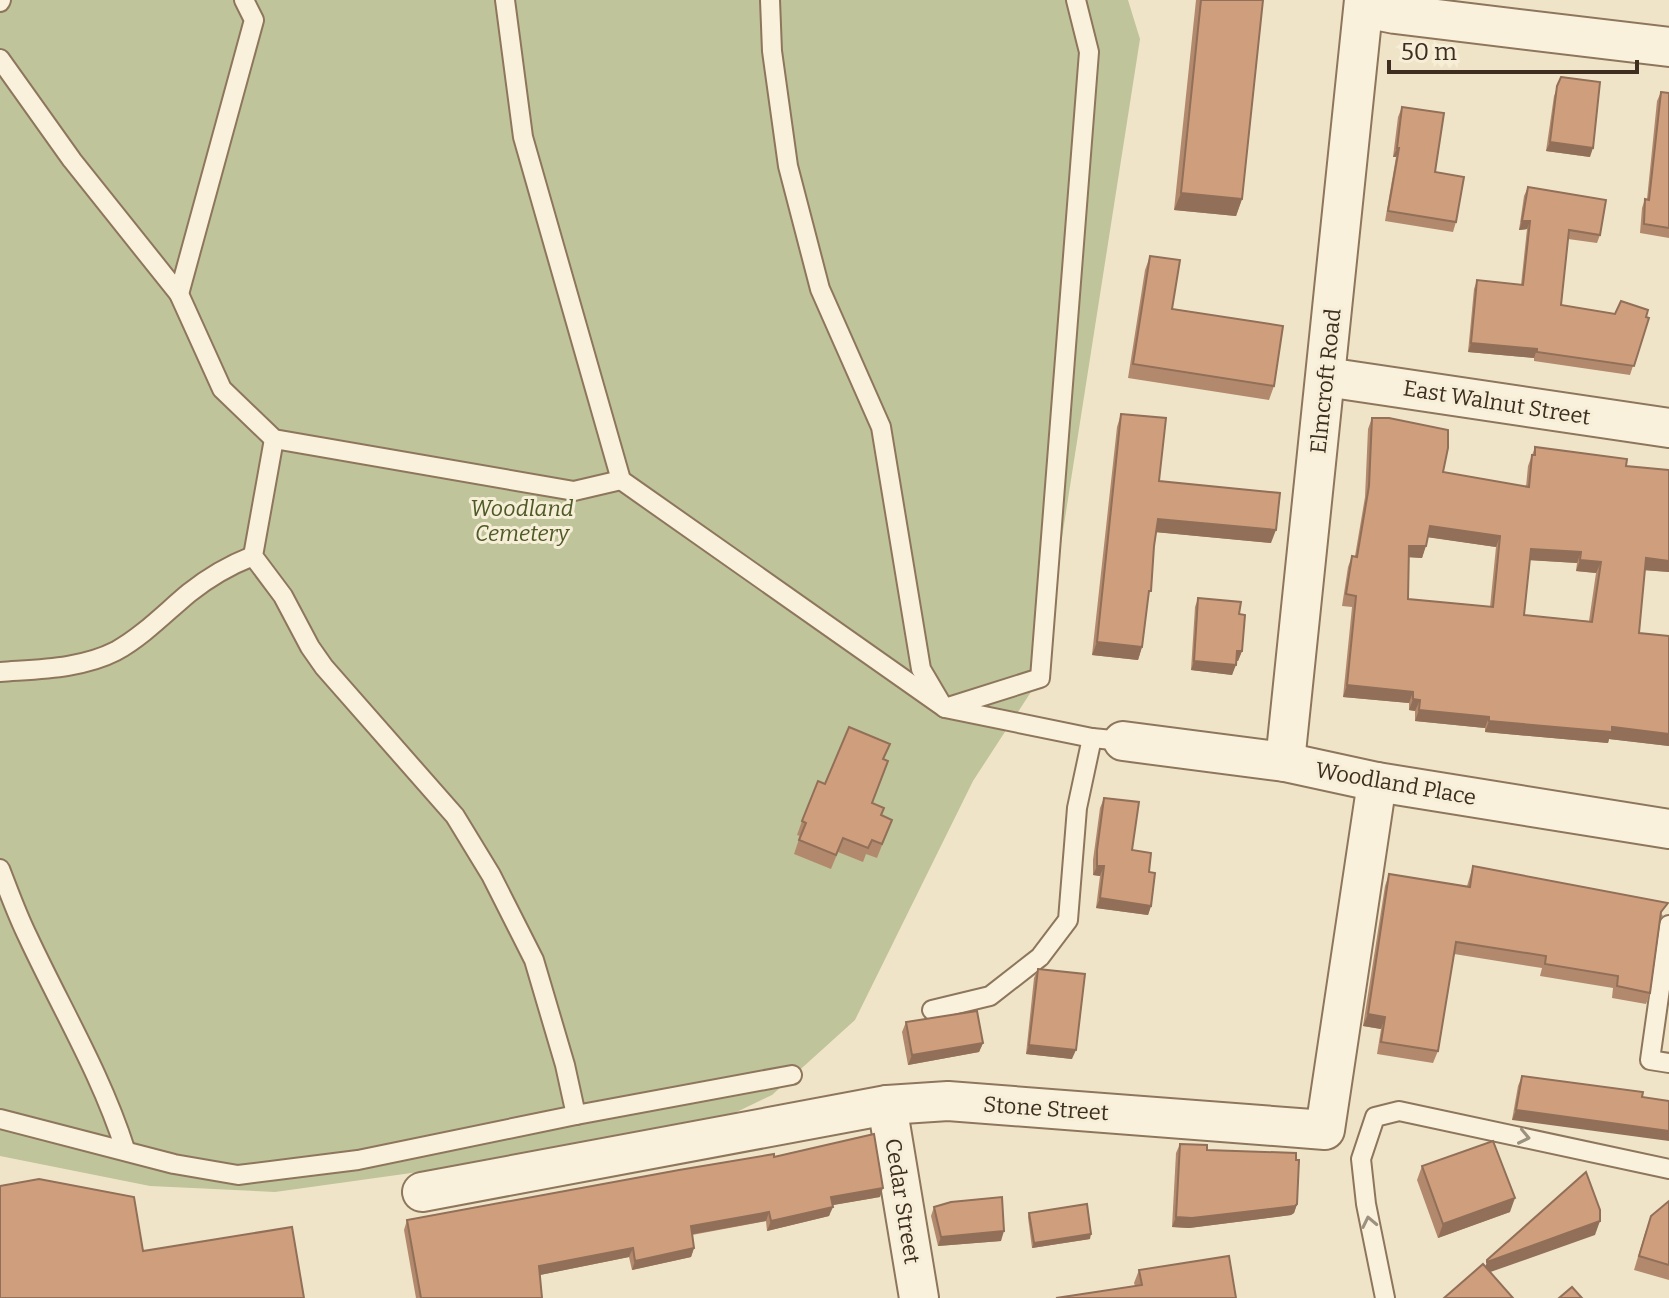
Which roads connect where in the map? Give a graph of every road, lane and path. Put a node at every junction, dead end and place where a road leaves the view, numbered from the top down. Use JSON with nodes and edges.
{"nodes":[{"id":1,"x":244,"y":0,"type":"edge"},
{"id":2,"x":505,"y":0,"type":"edge"},
{"id":3,"x":770,"y":0,"type":"edge"},
{"id":4,"x":1076,"y":0,"type":"edge"},
{"id":5,"x":1364,"y":4,"type":"edge"},
{"id":6,"x":1669,"y":47,"type":"edge"},
{"id":7,"x":0,"y":59,"type":"edge"},
{"id":8,"x":179,"y":294,"type":"junction"},
{"id":9,"x":1326,"y":377,"type":"junction"},
{"id":10,"x":1669,"y":428,"type":"edge"},
{"id":11,"x":274,"y":439,"type":"junction"},
{"id":12,"x":621,"y":480,"type":"junction"},
{"id":13,"x":253,"y":556,"type":"junction"},
{"id":14,"x":0,"y":672,"type":"edge"},
{"id":15,"x":945,"y":708,"type":"junction"},
{"id":16,"x":1107,"y":739,"type":"junction"},
{"id":17,"x":1285,"y":762,"type":"junction"},
{"id":18,"x":1377,"y":782,"type":"junction"},
{"id":19,"x":1669,"y":829,"type":"edge"},
{"id":20,"x":0,"y":869,"type":"edge"},
{"id":21,"x":1669,"y":925,"type":"edge"},
{"id":22,"x":932,"y":1010,"type":"dead end"},
{"id":23,"x":1669,"y":1063,"type":"edge"},
{"id":24,"x":792,"y":1075,"type":"dead end"},
{"id":25,"x":887,"y":1105,"type":"junction"},
{"id":26,"x":576,"y":1115,"type":"junction"},
{"id":27,"x":0,"y":1119,"type":"edge"},
{"id":28,"x":125,"y":1149,"type":"junction"},
{"id":29,"x":1669,"y":1169,"type":"edge"},
{"id":30,"x":422,"y":1192,"type":"dead end"},
{"id":31,"x":919,"y":1298,"type":"edge"},
{"id":32,"x":1385,"y":1298,"type":"edge"}],
"edges":[{"from":1,"to":8,"type":"lane"},
{"from":2,"to":12,"type":"lane"},
{"from":3,"to":15,"type":"lane"},
{"from":4,"to":15,"type":"lane"},
{"from":5,"to":6,"type":"street"},
{"from":5,"to":9,"type":"street","name":"Elmcroft Road"},
{"from":7,"to":8,"type":"lane"},
{"from":8,"to":11,"type":"lane"},
{"from":9,"to":10,"type":"street","name":"East Walnut Street"},
{"from":9,"to":17,"type":"street","name":"Elmcroft Road"},
{"from":11,"to":12,"type":"lane"},
{"from":11,"to":13,"type":"lane"},
{"from":12,"to":15,"type":"lane"},
{"from":13,"to":14,"type":"lane"},
{"from":13,"to":26,"type":"lane"},
{"from":15,"to":16,"type":"lane"},
{"from":16,"to":17,"type":"street","name":"Woodland Place"},
{"from":16,"to":22,"type":"lane"},
{"from":17,"to":18,"type":"street","name":"Woodland Place"},
{"from":18,"to":19,"type":"street","name":"Woodland Place"},
{"from":18,"to":25,"type":"street","name":"Stone Street"},
{"from":20,"to":28,"type":"lane"},
{"from":21,"to":23,"type":"lane"},
{"from":24,"to":26,"type":"lane"},
{"from":25,"to":30,"type":"street","name":"Stone Street"},
{"from":25,"to":31,"type":"street","name":"Cedar Street"},
{"from":26,"to":28,"type":"lane"},
{"from":27,"to":28,"type":"lane"},
{"from":32,"to":29,"type":"lane","one_way":true}]}
